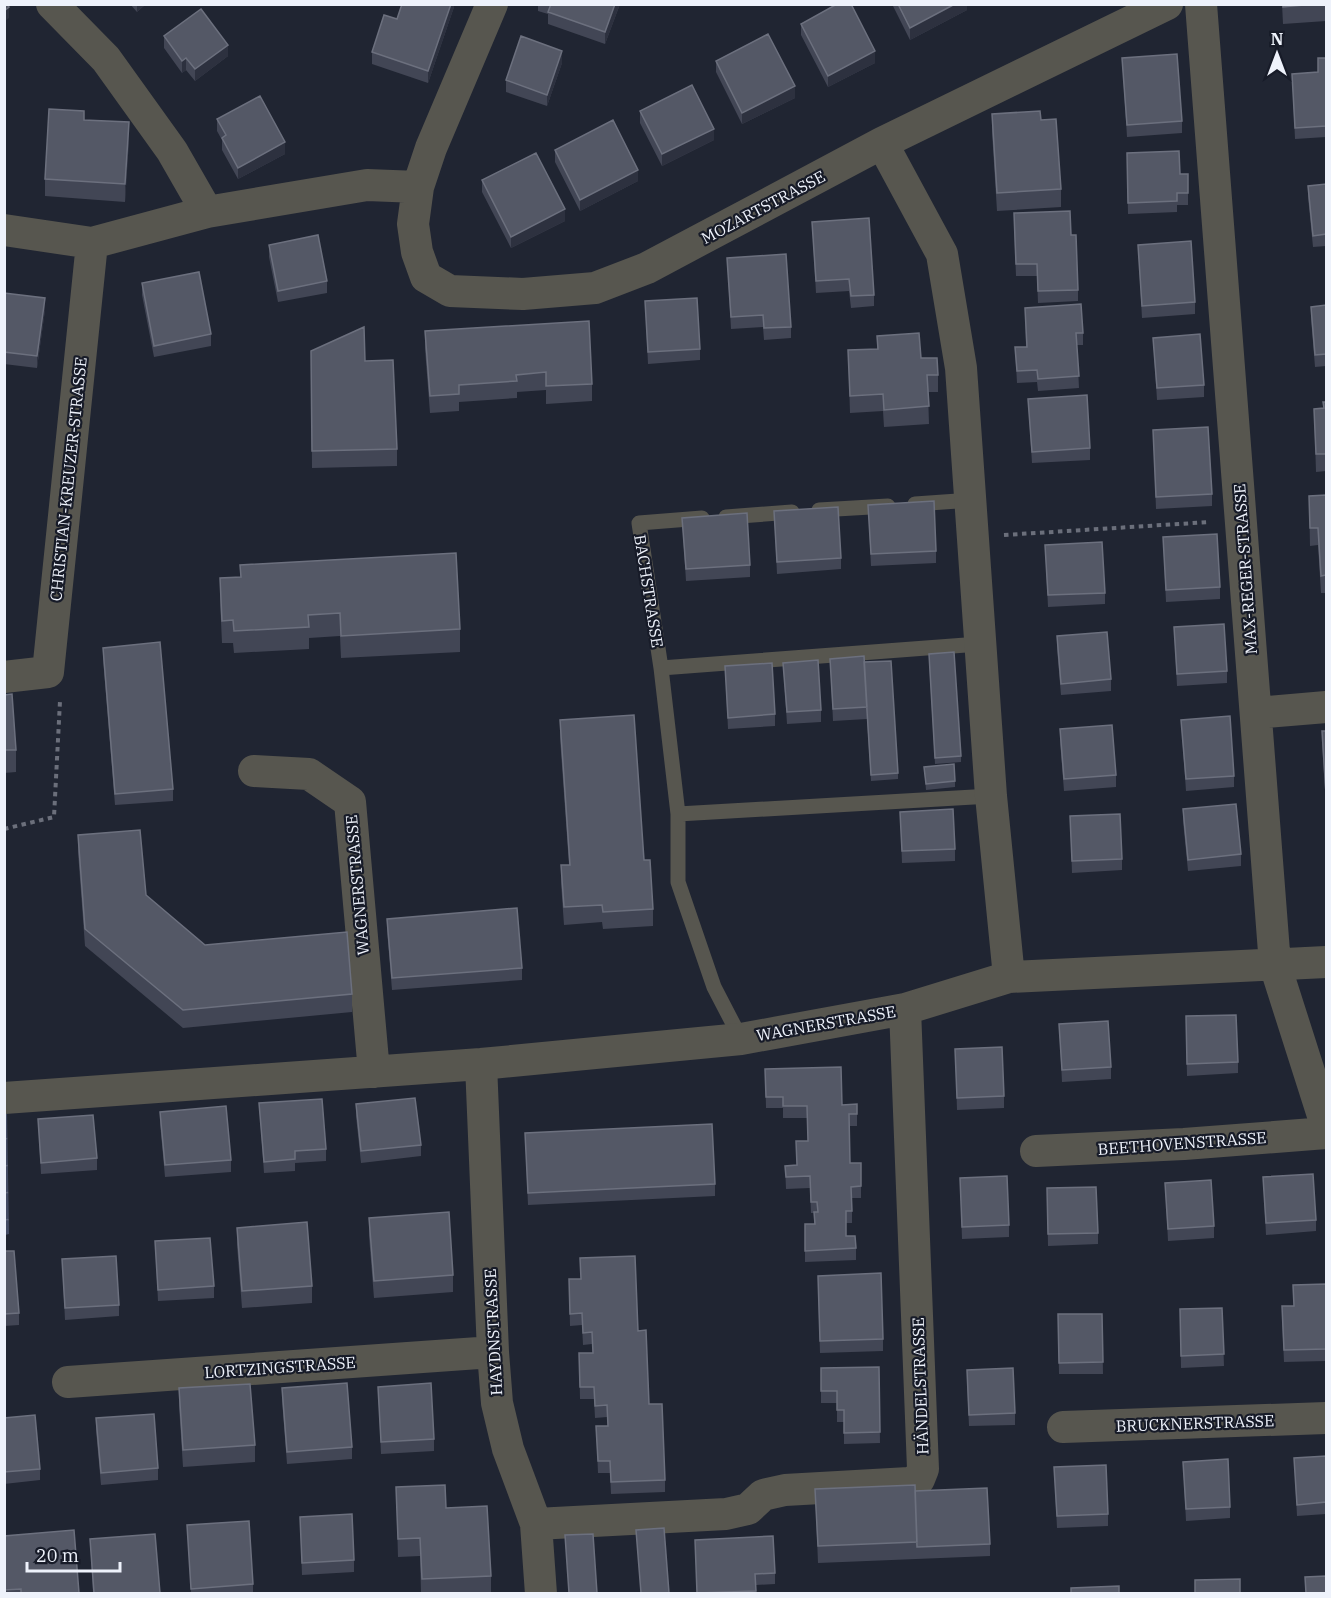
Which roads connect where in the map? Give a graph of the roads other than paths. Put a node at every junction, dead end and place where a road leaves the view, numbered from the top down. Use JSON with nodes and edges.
{"nodes":[{"id":1,"x":52,"y":4,"type":"edge"},
{"id":2,"x":492,"y":4,"type":"edge"},
{"id":3,"x":1167,"y":4,"type":"edge"},
{"id":4,"x":1201,"y":4,"type":"edge"},
{"id":5,"x":882,"y":143,"type":"junction"},
{"id":6,"x":418,"y":187,"type":"junction"},
{"id":7,"x":207,"y":212,"type":"junction"},
{"id":8,"x":4,"y":230,"type":"edge"},
{"id":9,"x":92,"y":243,"type":"junction"},
{"id":10,"x":972,"y":500,"type":"junction"},
{"id":11,"x":979,"y":644,"type":"junction"},
{"id":12,"x":661,"y":668,"type":"junction"},
{"id":13,"x":4,"y":677,"type":"edge"},
{"id":14,"x":1326,"y":707,"type":"edge"},
{"id":15,"x":1256,"y":713,"type":"junction"},
{"id":16,"x":254,"y":771,"type":"dead end"},
{"id":17,"x":991,"y":796,"type":"junction"},
{"id":18,"x":678,"y":814,"type":"junction"},
{"id":19,"x":1326,"y":962,"type":"edge"},
{"id":20,"x":1275,"y":965,"type":"junction"},
{"id":21,"x":1009,"y":977,"type":"junction"},
{"id":22,"x":905,"y":1009,"type":"junction"},
{"id":23,"x":741,"y":1038,"type":"junction"},
{"id":24,"x":481,"y":1064,"type":"junction"},
{"id":25,"x":374,"y":1072,"type":"junction"},
{"id":26,"x":4,"y":1098,"type":"edge"},
{"id":27,"x":1326,"y":1125,"type":"edge"},
{"id":28,"x":1326,"y":1133,"type":"edge"},
{"id":29,"x":1036,"y":1151,"type":"dead end"},
{"id":30,"x":493,"y":1352,"type":"junction"},
{"id":31,"x":68,"y":1382,"type":"dead end"},
{"id":32,"x":1326,"y":1418,"type":"edge"},
{"id":33,"x":1063,"y":1427,"type":"dead end"},
{"id":34,"x":536,"y":1524,"type":"junction"},
{"id":35,"x":541,"y":1593,"type":"edge"}],
"edges":[{"from":1,"to":7,"type":"street"},
{"from":2,"to":6,"type":"street","name":"MOZARTSTRASSE"},
{"from":3,"to":5,"type":"street","name":"MOZARTSTRASSE"},
{"from":4,"to":15,"type":"street","name":"MAX-REGER-STRASSE"},
{"from":5,"to":6,"type":"street","name":"MOZARTSTRASSE"},
{"from":5,"to":10,"type":"street"},
{"from":6,"to":7,"type":"street"},
{"from":7,"to":9,"type":"street"},
{"from":8,"to":9,"type":"street"},
{"from":9,"to":13,"type":"street","name":"CHRISTIAN-KREUZER-STRASSE"},
{"from":10,"to":11,"type":"street"},
{"from":10,"to":12,"type":"lane","name":"BACHSTRASSE"},
{"from":11,"to":12,"type":"lane","name":"BACHSTRASSE"},
{"from":11,"to":17,"type":"street"},
{"from":12,"to":18,"type":"lane","name":"BACHSTRASSE"},
{"from":14,"to":15,"type":"street"},
{"from":15,"to":20,"type":"street","name":"MAX-REGER-STRASSE"},
{"from":16,"to":25,"type":"street","name":"WAGNERSTRASSE"},
{"from":17,"to":18,"type":"lane"},
{"from":17,"to":21,"type":"street"},
{"from":18,"to":23,"type":"lane","name":"BACHSTRASSE"},
{"from":19,"to":20,"type":"street","name":"WAGNERSTRASSE"},
{"from":20,"to":21,"type":"street","name":"WAGNERSTRASSE"},
{"from":20,"to":27,"type":"street","name":"MAX-REGER-STRASSE"},
{"from":21,"to":22,"type":"street","name":"WAGNERSTRASSE"},
{"from":22,"to":23,"type":"street","name":"WAGNERSTRASSE"},
{"from":22,"to":34,"type":"street","name":"HÄNDELSTRASSE"},
{"from":23,"to":24,"type":"street","name":"WAGNERSTRASSE"},
{"from":24,"to":25,"type":"street","name":"WAGNERSTRASSE"},
{"from":24,"to":30,"type":"street","name":"HAYDNSTRASSE"},
{"from":25,"to":26,"type":"street","name":"WAGNERSTRASSE"},
{"from":28,"to":29,"type":"street","name":"BEETHOVENSTRASSE"},
{"from":30,"to":31,"type":"street","name":"LORTZINGSTRASSE"},
{"from":30,"to":34,"type":"street","name":"HAYDNSTRASSE"},
{"from":32,"to":33,"type":"street","name":"BRUCKNERSTRASSE"},
{"from":34,"to":35,"type":"street","name":"HAYDNSTRASSE"}]}
